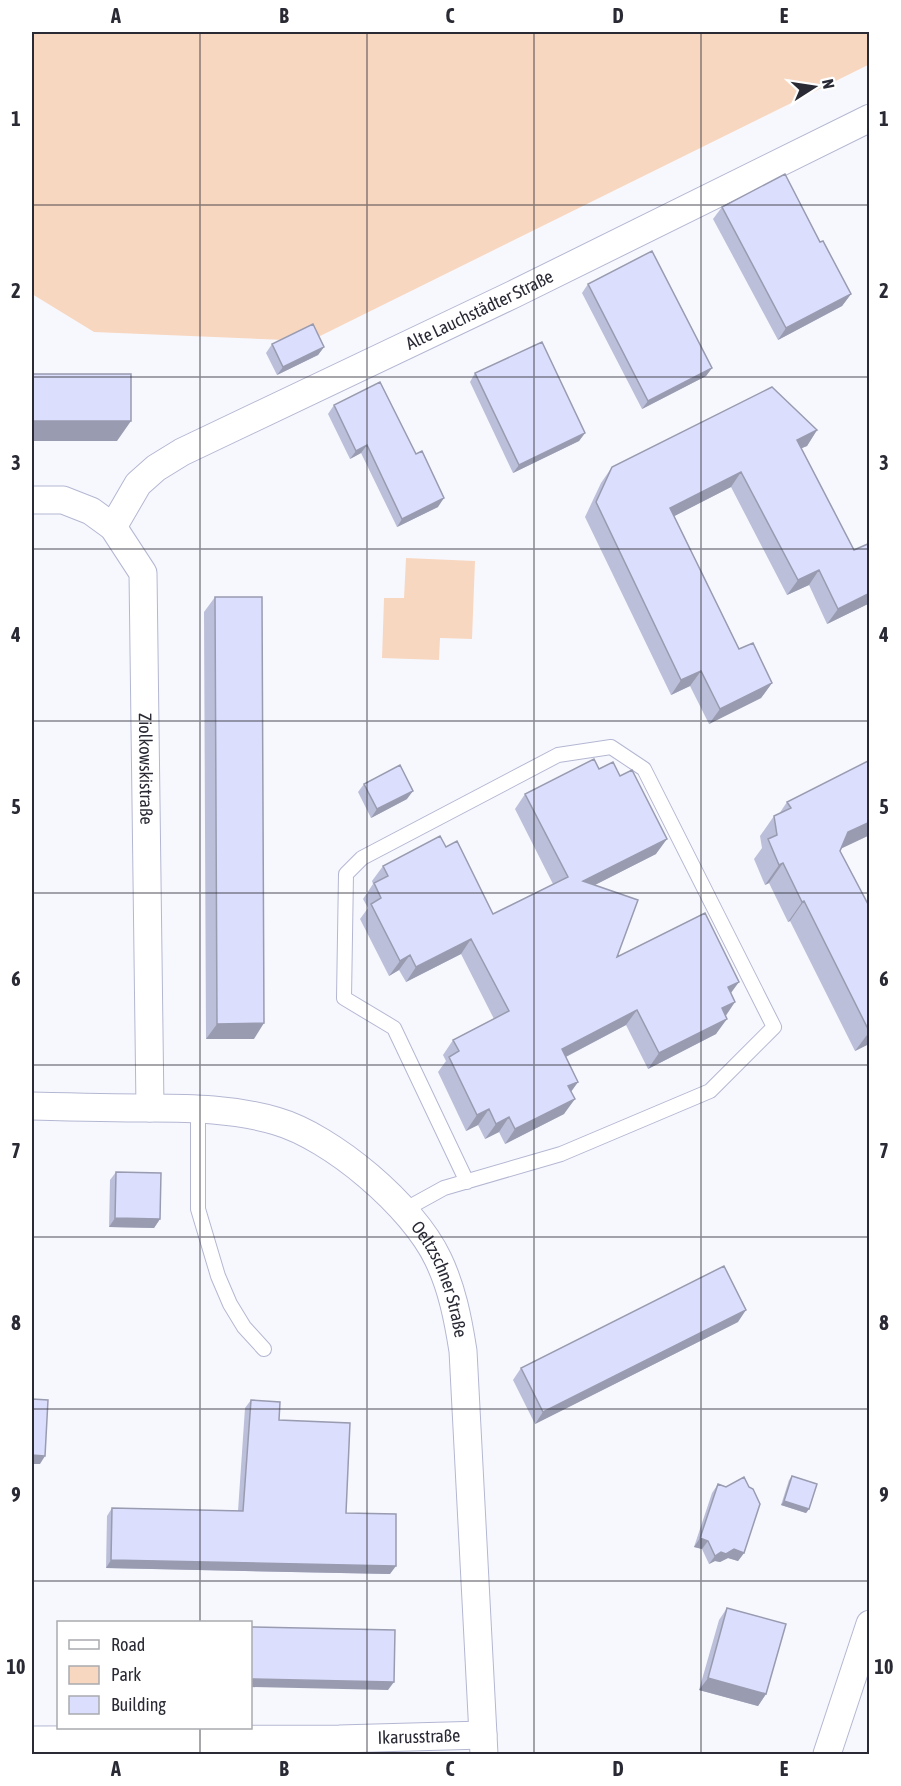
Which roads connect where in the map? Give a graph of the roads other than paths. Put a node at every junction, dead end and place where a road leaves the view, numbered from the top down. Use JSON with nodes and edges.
{"nodes":[{"id":1,"x":870,"y":118,"type":"edge"},
{"id":2,"x":32,"y":500,"type":"edge"},
{"id":3,"x":113,"y":527,"type":"junction"},
{"id":4,"x":32,"y":1106,"type":"edge"},
{"id":5,"x":150,"y":1108,"type":"junction"},
{"id":6,"x":198,"y":1108,"type":"junction"},
{"id":7,"x":467,"y":1182,"type":"junction"},
{"id":8,"x":404,"y":1210,"type":"junction"},
{"id":9,"x":264,"y":1349,"type":"dead end"},
{"id":10,"x":870,"y":1624,"type":"edge"},
{"id":11,"x":32,"y":1740,"type":"edge"},
{"id":12,"x":483,"y":1745,"type":"edge"},
{"id":13,"x":827,"y":1755,"type":"edge"}],
"edges":[{"from":1,"to":3,"type":"street","name":"Alte Lauchstädter Straße"},
{"from":2,"to":3,"type":"street","name":"Ziolkowskistraße"},
{"from":3,"to":5,"type":"street","name":"Ziolkowskistraße"},
{"from":4,"to":5,"type":"street","name":"Oeltzschner Straße"},
{"from":5,"to":6,"type":"street","name":"Oeltzschner Straße"},
{"from":6,"to":8,"type":"street","name":"Oeltzschner Straße"},
{"from":6,"to":9,"type":"lane"},
{"from":7,"to":7,"type":"lane"},
{"from":7,"to":8,"type":"lane"},
{"from":8,"to":12,"type":"street","name":"Oeltzschner Straße"},
{"from":10,"to":13,"type":"street"},
{"from":11,"to":12,"type":"street","name":"Ikarusstraße"}]}
